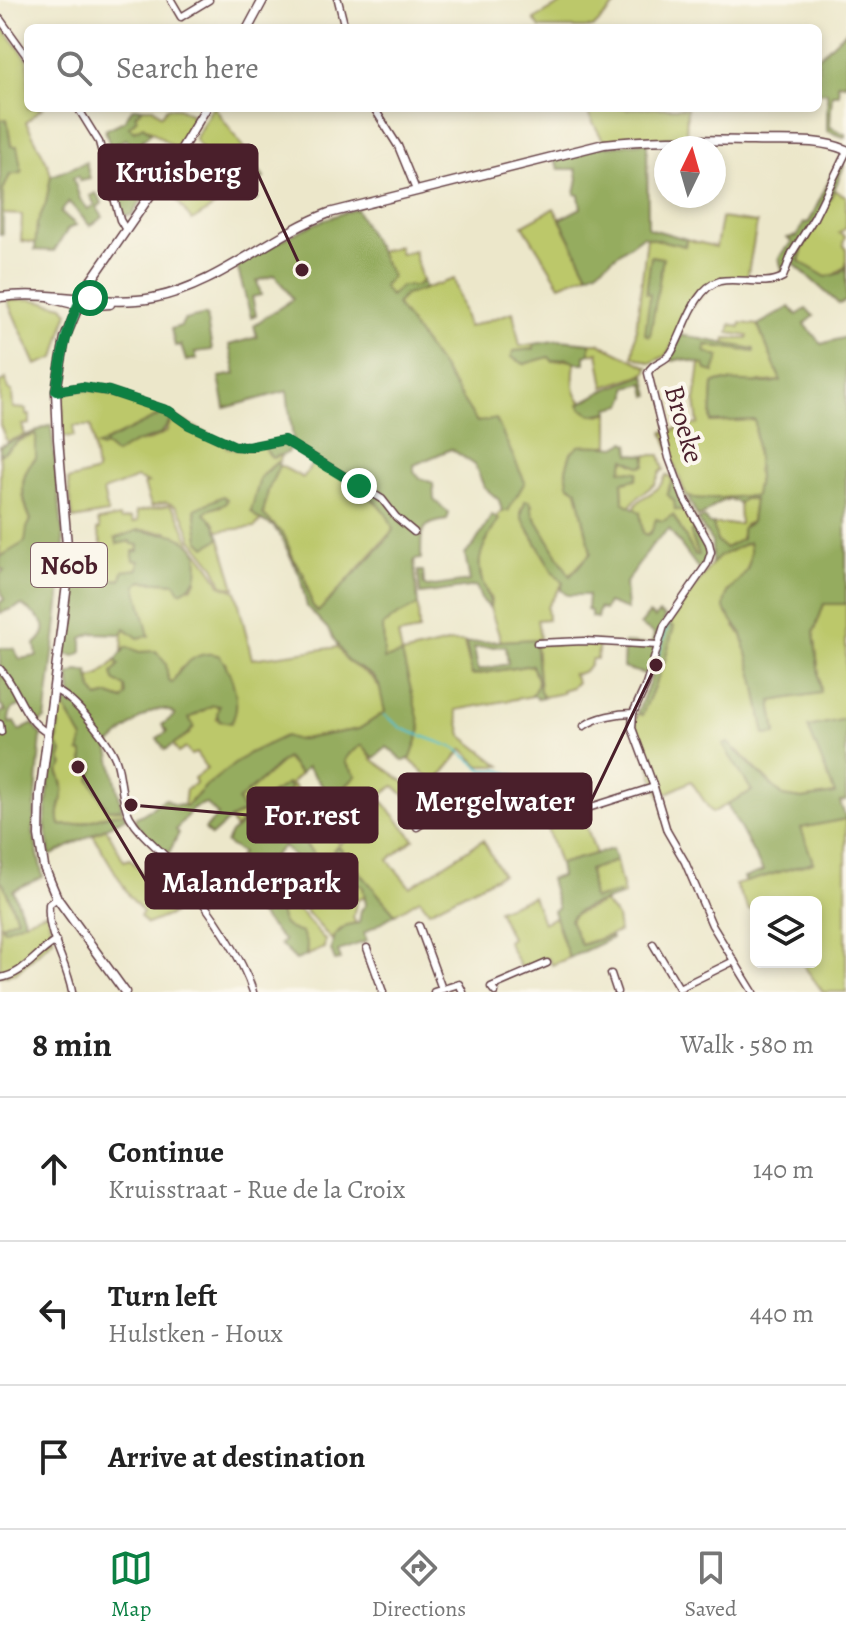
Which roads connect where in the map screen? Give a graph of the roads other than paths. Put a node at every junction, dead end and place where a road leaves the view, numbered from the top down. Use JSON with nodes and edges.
{"nodes":[{"id":1,"x":171,"y":0,"type":"edge"},
{"id":2,"x":209,"y":0,"type":"edge"},
{"id":3,"x":263,"y":0,"type":"edge"},
{"id":4,"x":338,"y":0,"type":"edge"},
{"id":5,"x":0,"y":19,"type":"edge"},
{"id":6,"x":250,"y":24,"type":"edge"},
{"id":7,"x":344,"y":24,"type":"edge"},
{"id":8,"x":24,"y":52,"type":"edge"},
{"id":9,"x":81,"y":112,"type":"edge"},
{"id":10,"x":204,"y":112,"type":"edge"},
{"id":11,"x":377,"y":112,"type":"edge"},
{"id":12,"x":846,"y":152,"type":"edge"},
{"id":13,"x":416,"y":190,"type":"junction"},
{"id":14,"x":126,"y":230,"type":"junction"},
{"id":15,"x":0,"y":297,"type":"edge"},
{"id":16,"x":80,"y":301,"type":"junction"},
{"id":17,"x":56,"y":391,"type":"junction"},
{"id":18,"x":414,"y":532,"type":"dead end"},
{"id":19,"x":537,"y":643,"type":"dead end"},
{"id":20,"x":658,"y":645,"type":"junction"},
{"id":21,"x":0,"y":669,"type":"edge"},
{"id":22,"x":54,"y":690,"type":"junction"},
{"id":23,"x":633,"y":713,"type":"junction"},
{"id":24,"x":0,"y":724,"type":"edge"},
{"id":25,"x":584,"y":726,"type":"dead end"},
{"id":26,"x":1,"y":732,"type":"edge"},
{"id":27,"x":48,"y":733,"type":"junction"},
{"id":28,"x":654,"y":787,"type":"junction"},
{"id":29,"x":417,"y":827,"type":"dead end"},
{"id":30,"x":57,"y":898,"type":"junction"},
{"id":31,"x":419,"y":926,"type":"dead end"},
{"id":32,"x":56,"y":941,"type":"junction"},
{"id":33,"x":653,"y":944,"type":"dead end"},
{"id":34,"x":367,"y":948,"type":"dead end"},
{"id":35,"x":734,"y":961,"type":"junction"},
{"id":36,"x":547,"y":963,"type":"dead end"},
{"id":37,"x":611,"y":974,"type":"dead end"},
{"id":38,"x":0,"y":978,"type":"edge"},
{"id":39,"x":442,"y":989,"type":"junction"},
{"id":40,"x":493,"y":990,"type":"edge"},
{"id":41,"x":72,"y":992,"type":"edge"},
{"id":42,"x":125,"y":992,"type":"edge"},
{"id":43,"x":253,"y":992,"type":"edge"},
{"id":44,"x":383,"y":992,"type":"edge"},
{"id":45,"x":434,"y":992,"type":"edge"},
{"id":46,"x":463,"y":992,"type":"edge"},
{"id":47,"x":617,"y":992,"type":"edge"},
{"id":48,"x":753,"y":992,"type":"edge"}],
"edges":[{"from":1,"to":2,"type":"street"},
{"from":3,"to":6,"type":"main road"},
{"from":4,"to":7,"type":"street"},
{"from":5,"to":8,"type":"street"},
{"from":9,"to":14,"type":"street"},
{"from":10,"to":14,"type":"main road","number":"N60b"},
{"from":11,"to":13,"type":"street"},
{"from":12,"to":13,"type":"main road"},
{"from":12,"to":20,"type":"street","name":"Broeke"},
{"from":13,"to":16,"type":"main road"},
{"from":14,"to":16,"type":"main road","number":"N60b"},
{"from":15,"to":16,"type":"main road"},
{"from":16,"to":17,"type":"main road","number":"N60b"},
{"from":17,"to":18,"type":"street"},
{"from":17,"to":22,"type":"main road","number":"N60b"},
{"from":19,"to":20,"type":"street"},
{"from":20,"to":23,"type":"street","name":"Broeke"},
{"from":21,"to":27,"type":"street"},
{"from":22,"to":27,"type":"main road","number":"N60b"},
{"from":22,"to":43,"type":"street"},
{"from":23,"to":25,"type":"street"},
{"from":23,"to":28,"type":"street"},
{"from":24,"to":26,"type":"street"},
{"from":27,"to":30,"type":"main road","number":"N60b"},
{"from":28,"to":29,"type":"street"},
{"from":28,"to":35,"type":"street"},
{"from":30,"to":32,"type":"street"},
{"from":30,"to":42,"type":"main road","number":"N60b"},
{"from":31,"to":39,"type":"street"},
{"from":32,"to":38,"type":"street"},
{"from":32,"to":41,"type":"street"},
{"from":33,"to":35,"type":"street"},
{"from":34,"to":44,"type":"street"},
{"from":35,"to":48,"type":"street"},
{"from":36,"to":40,"type":"street"},
{"from":37,"to":47,"type":"street"},
{"from":39,"to":45,"type":"street"},
{"from":39,"to":46,"type":"street"}]}
